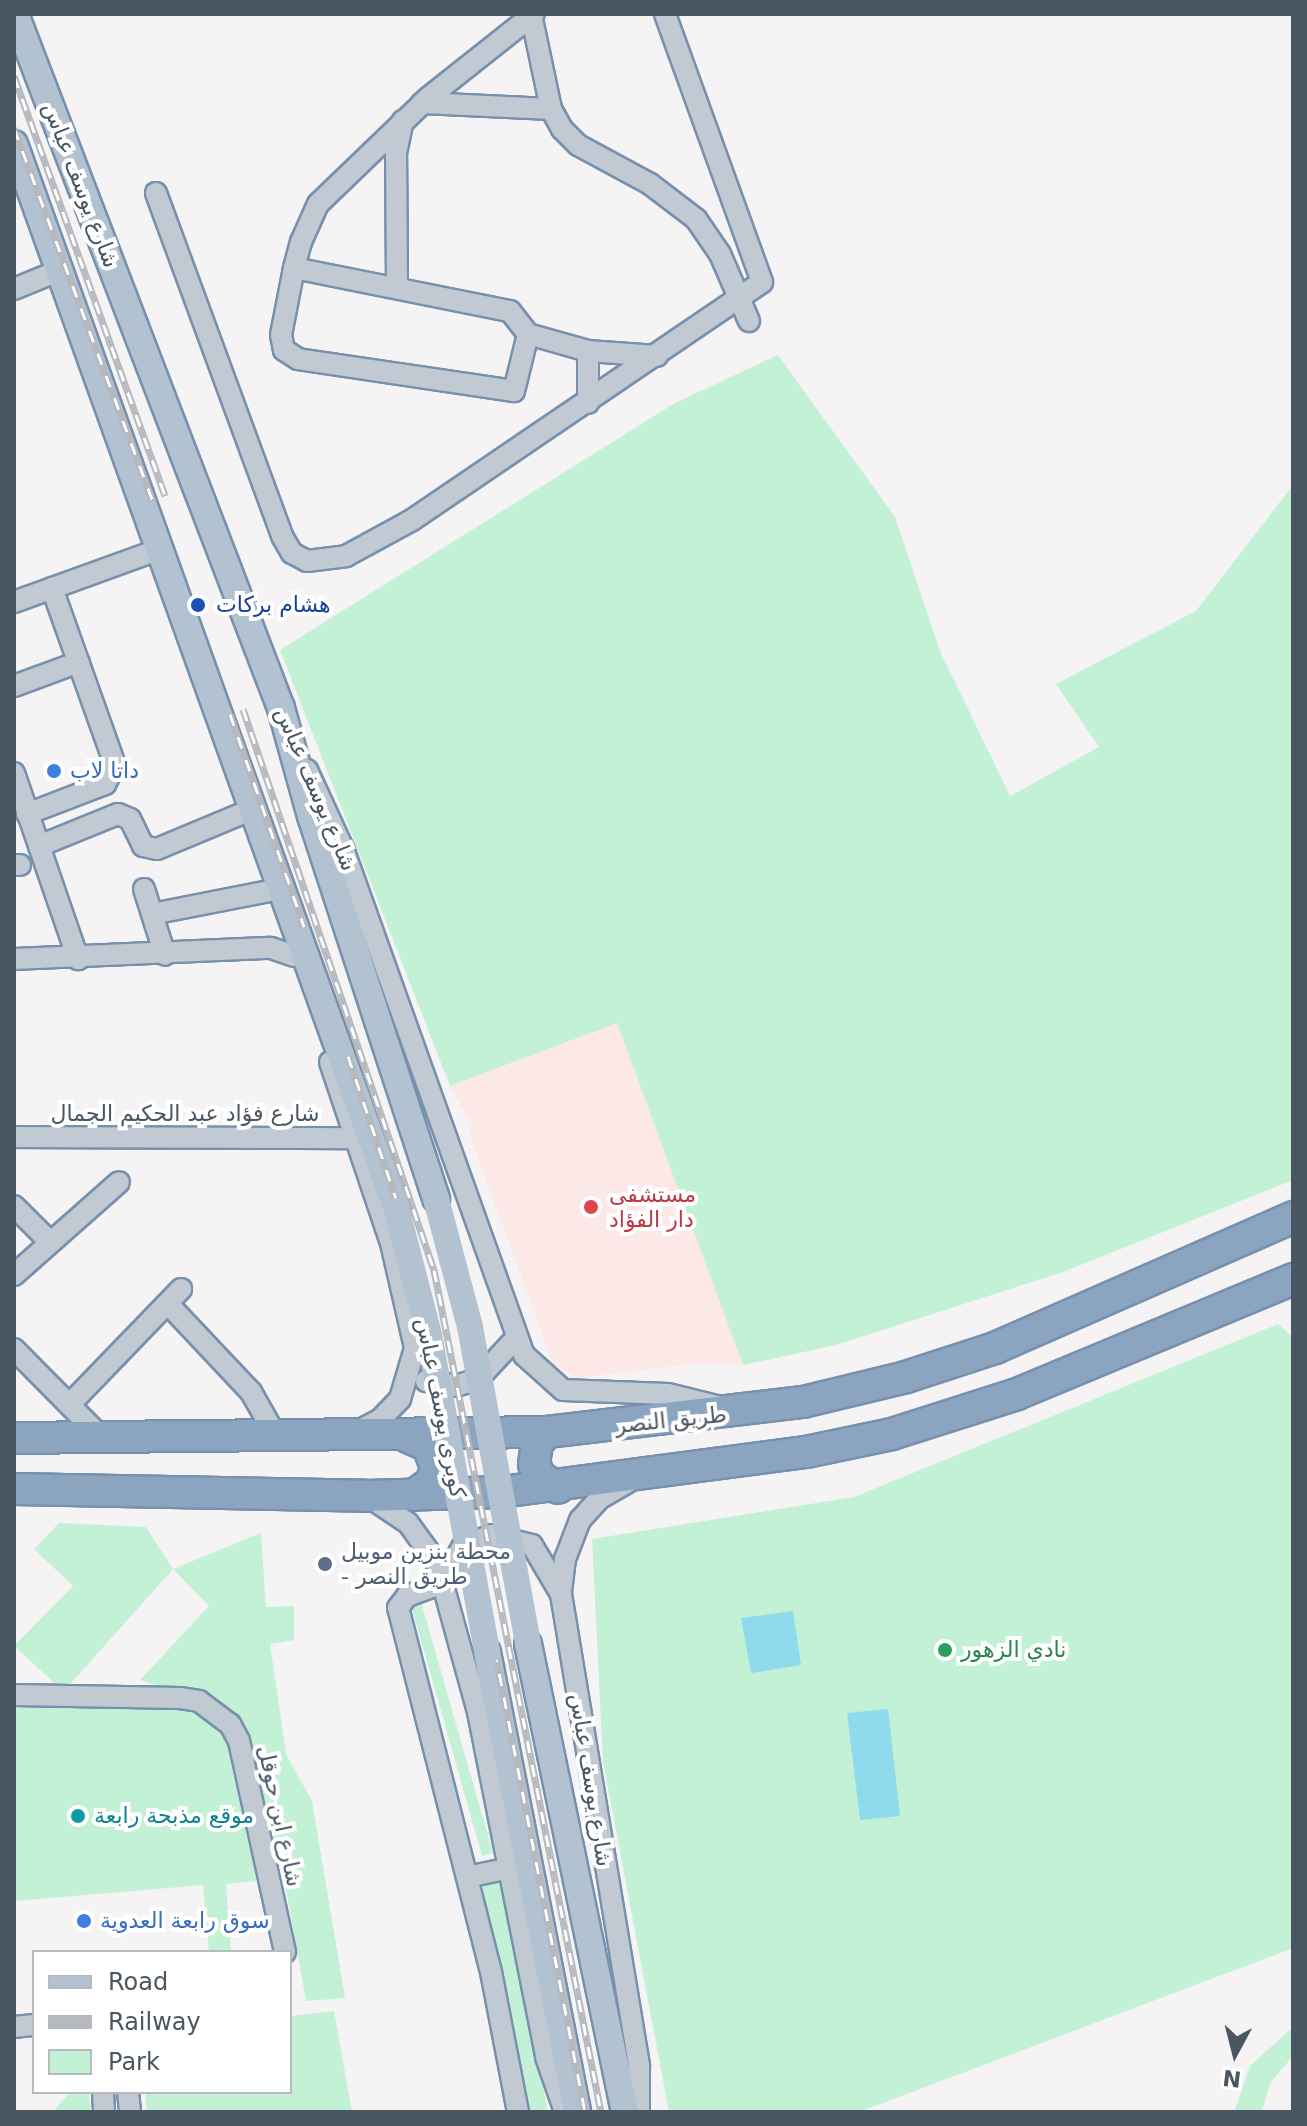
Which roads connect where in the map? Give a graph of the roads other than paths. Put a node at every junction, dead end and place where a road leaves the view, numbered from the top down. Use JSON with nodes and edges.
{"nodes":[{"id":1,"x":15,"y":14,"type":"edge"},
{"id":2,"x":665,"y":14,"type":"edge"},
{"id":3,"x":532,"y":15,"type":"edge"},
{"id":4,"x":422,"y":103,"type":"junction"},
{"id":5,"x":551,"y":109,"type":"junction"},
{"id":6,"x":403,"y":121,"type":"junction"},
{"id":7,"x":14,"y":144,"type":"edge"},
{"id":8,"x":156,"y":193,"type":"dead end"},
{"id":9,"x":294,"y":268,"type":"junction"},
{"id":10,"x":58,"y":271,"type":"junction"},
{"id":11,"x":397,"y":286,"type":"junction"},
{"id":12,"x":14,"y":289,"type":"edge"},
{"id":13,"x":739,"y":299,"type":"junction"},
{"id":14,"x":749,"y":321,"type":"dead end"},
{"id":15,"x":528,"y":334,"type":"junction"},
{"id":16,"x":588,"y":351,"type":"junction"},
{"id":17,"x":658,"y":356,"type":"junction"},
{"id":18,"x":588,"y":403,"type":"junction"},
{"id":19,"x":158,"y":550,"type":"junction"},
{"id":20,"x":52,"y":588,"type":"junction"},
{"id":21,"x":14,"y":602,"type":"edge"},
{"id":22,"x":79,"y":662,"type":"junction"},
{"id":23,"x":14,"y":686,"type":"edge"},
{"id":24,"x":224,"y":726,"type":"junction"},
{"id":25,"x":289,"y":731,"type":"junction"},
{"id":26,"x":15,"y":779,"type":"edge"},
{"id":27,"x":27,"y":814,"type":"junction"},
{"id":28,"x":241,"y":814,"type":"junction"},
{"id":29,"x":39,"y":846,"type":"junction"},
{"id":30,"x":144,"y":889,"type":"dead end"},
{"id":31,"x":269,"y":891,"type":"junction"},
{"id":32,"x":152,"y":914,"type":"junction"},
{"id":33,"x":165,"y":955,"type":"junction"},
{"id":34,"x":294,"y":956,"type":"junction"},
{"id":35,"x":14,"y":959,"type":"edge"},
{"id":36,"x":78,"y":959,"type":"junction"},
{"id":37,"x":14,"y":1137,"type":"edge"},
{"id":38,"x":356,"y":1138,"type":"junction"},
{"id":39,"x":119,"y":1182,"type":"dead end"},
{"id":40,"x":14,"y":1206,"type":"edge"},
{"id":41,"x":1293,"y":1217,"type":"edge"},
{"id":42,"x":49,"y":1241,"type":"junction"},
{"id":43,"x":14,"y":1275,"type":"edge"},
{"id":44,"x":1293,"y":1279,"type":"edge"},
{"id":45,"x":517,"y":1337,"type":"junction"},
{"id":46,"x":14,"y":1349,"type":"edge"},
{"id":47,"x":412,"y":1373,"type":"junction"},
{"id":48,"x":70,"y":1404,"type":"junction"},
{"id":49,"x":735,"y":1413,"type":"junction"},
{"id":50,"x":547,"y":1432,"type":"junction"},
{"id":51,"x":330,"y":1437,"type":"junction"},
{"id":52,"x":408,"y":1437,"type":"junction"},
{"id":53,"x":14,"y":1438,"type":"edge"},
{"id":54,"x":102,"y":1438,"type":"junction"},
{"id":55,"x":277,"y":1438,"type":"junction"},
{"id":56,"x":636,"y":1478,"type":"junction"},
{"id":57,"x":558,"y":1488,"type":"junction"},
{"id":58,"x":14,"y":1489,"type":"edge"},
{"id":59,"x":414,"y":1495,"type":"junction"},
{"id":60,"x":366,"y":1496,"type":"junction"},
{"id":61,"x":443,"y":1583,"type":"junction"},
{"id":62,"x":561,"y":1594,"type":"junction"},
{"id":63,"x":14,"y":1695,"type":"edge"},
{"id":64,"x":510,"y":1868,"type":"junction"},
{"id":65,"x":467,"y":1877,"type":"junction"},
{"id":66,"x":285,"y":1950,"type":"edge"},
{"id":67,"x":518,"y":2112,"type":"edge"},
{"id":68,"x":565,"y":2112,"type":"edge"},
{"id":69,"x":577,"y":2112,"type":"edge"},
{"id":70,"x":625,"y":2112,"type":"edge"},
{"id":71,"x":639,"y":2112,"type":"edge"}],
"edges":[{"from":1,"to":25,"type":"main road","name":"شارع يوسف عباس"},
{"from":2,"to":13,"type":"street"},
{"from":3,"to":4,"type":"street"},
{"from":3,"to":5,"type":"street"},
{"from":4,"to":5,"type":"street"},
{"from":4,"to":6,"type":"street"},
{"from":5,"to":13,"type":"street"},
{"from":6,"to":9,"type":"street"},
{"from":6,"to":11,"type":"street"},
{"from":7,"to":10,"type":"main road"},
{"from":8,"to":18,"type":"street"},
{"from":9,"to":11,"type":"street"},
{"from":9,"to":15,"type":"street"},
{"from":10,"to":12,"type":"street"},
{"from":10,"to":19,"type":"main road"},
{"from":11,"to":15,"type":"street"},
{"from":13,"to":14,"type":"street"},
{"from":13,"to":17,"type":"street"},
{"from":15,"to":16,"type":"street"},
{"from":16,"to":17,"type":"street"},
{"from":16,"to":18,"type":"street"},
{"from":17,"to":18,"type":"street"},
{"from":19,"to":20,"type":"street"},
{"from":19,"to":24,"type":"main road"},
{"from":20,"to":21,"type":"street"},
{"from":20,"to":22,"type":"street"},
{"from":22,"to":23,"type":"street"},
{"from":22,"to":27,"type":"street"},
{"from":24,"to":28,"type":"street"},
{"from":24,"to":69,"type":"main road","name":"كوبرى يوسف عباس","bridge":true},
{"from":25,"to":45,"type":"street","name":"شارع يوسف عباس"},
{"from":25,"to":70,"type":"main road","name":"كوبرى يوسف عباس","bridge":true},
{"from":26,"to":27,"type":"street"},
{"from":27,"to":29,"type":"street"},
{"from":28,"to":29,"type":"street"},
{"from":28,"to":31,"type":"street"},
{"from":29,"to":36,"type":"street"},
{"from":30,"to":32,"type":"street"},
{"from":31,"to":32,"type":"street"},
{"from":31,"to":34,"type":"street"},
{"from":32,"to":33,"type":"street"},
{"from":33,"to":34,"type":"street"},
{"from":33,"to":36,"type":"street"},
{"from":34,"to":38,"type":"street"},
{"from":35,"to":36,"type":"street"},
{"from":37,"to":38,"type":"street","name":"شارع فؤاد عبد الحكيم الجمال"},
{"from":38,"to":47,"type":"street"},
{"from":39,"to":42,"type":"street"},
{"from":40,"to":42,"type":"street"},
{"from":41,"to":49,"type":"highway","name":"طريق النصر"},
{"from":42,"to":43,"type":"street"},
{"from":44,"to":56,"type":"highway"},
{"from":45,"to":47,"type":"street"},
{"from":45,"to":49,"type":"street","name":"شارع يوسف عباس"},
{"from":46,"to":48,"type":"street"},
{"from":47,"to":51,"type":"street"},
{"from":48,"to":54,"type":"street"},
{"from":48,"to":55,"type":"street"},
{"from":49,"to":50,"type":"highway","name":"طريق النصر"},
{"from":50,"to":52,"type":"highway","name":"طريق النصر"},
{"from":50,"to":57,"type":"highway"},
{"from":51,"to":52,"type":"highway","name":"طريق النصر"},
{"from":51,"to":55,"type":"highway","name":"طريق النصر"},
{"from":52,"to":59,"type":"highway"},
{"from":53,"to":54,"type":"highway","name":"طريق النصر"},
{"from":54,"to":55,"type":"highway","name":"طريق النصر"},
{"from":56,"to":57,"type":"highway"},
{"from":56,"to":62,"type":"street","name":"شارع يوسف عباس"},
{"from":57,"to":59,"type":"highway"},
{"from":58,"to":60,"type":"highway"},
{"from":59,"to":60,"type":"highway"},
{"from":60,"to":61,"type":"street"},
{"from":61,"to":62,"type":"street"},
{"from":61,"to":64,"type":"street"},
{"from":61,"to":65,"type":"street"},
{"from":62,"to":71,"type":"street","name":"شارع يوسف عباس"},
{"from":63,"to":66,"type":"street","name":"شارع ابن حوقل"},
{"from":64,"to":65,"type":"street"},
{"from":64,"to":68,"type":"street"},
{"from":65,"to":67,"type":"street"}]}
